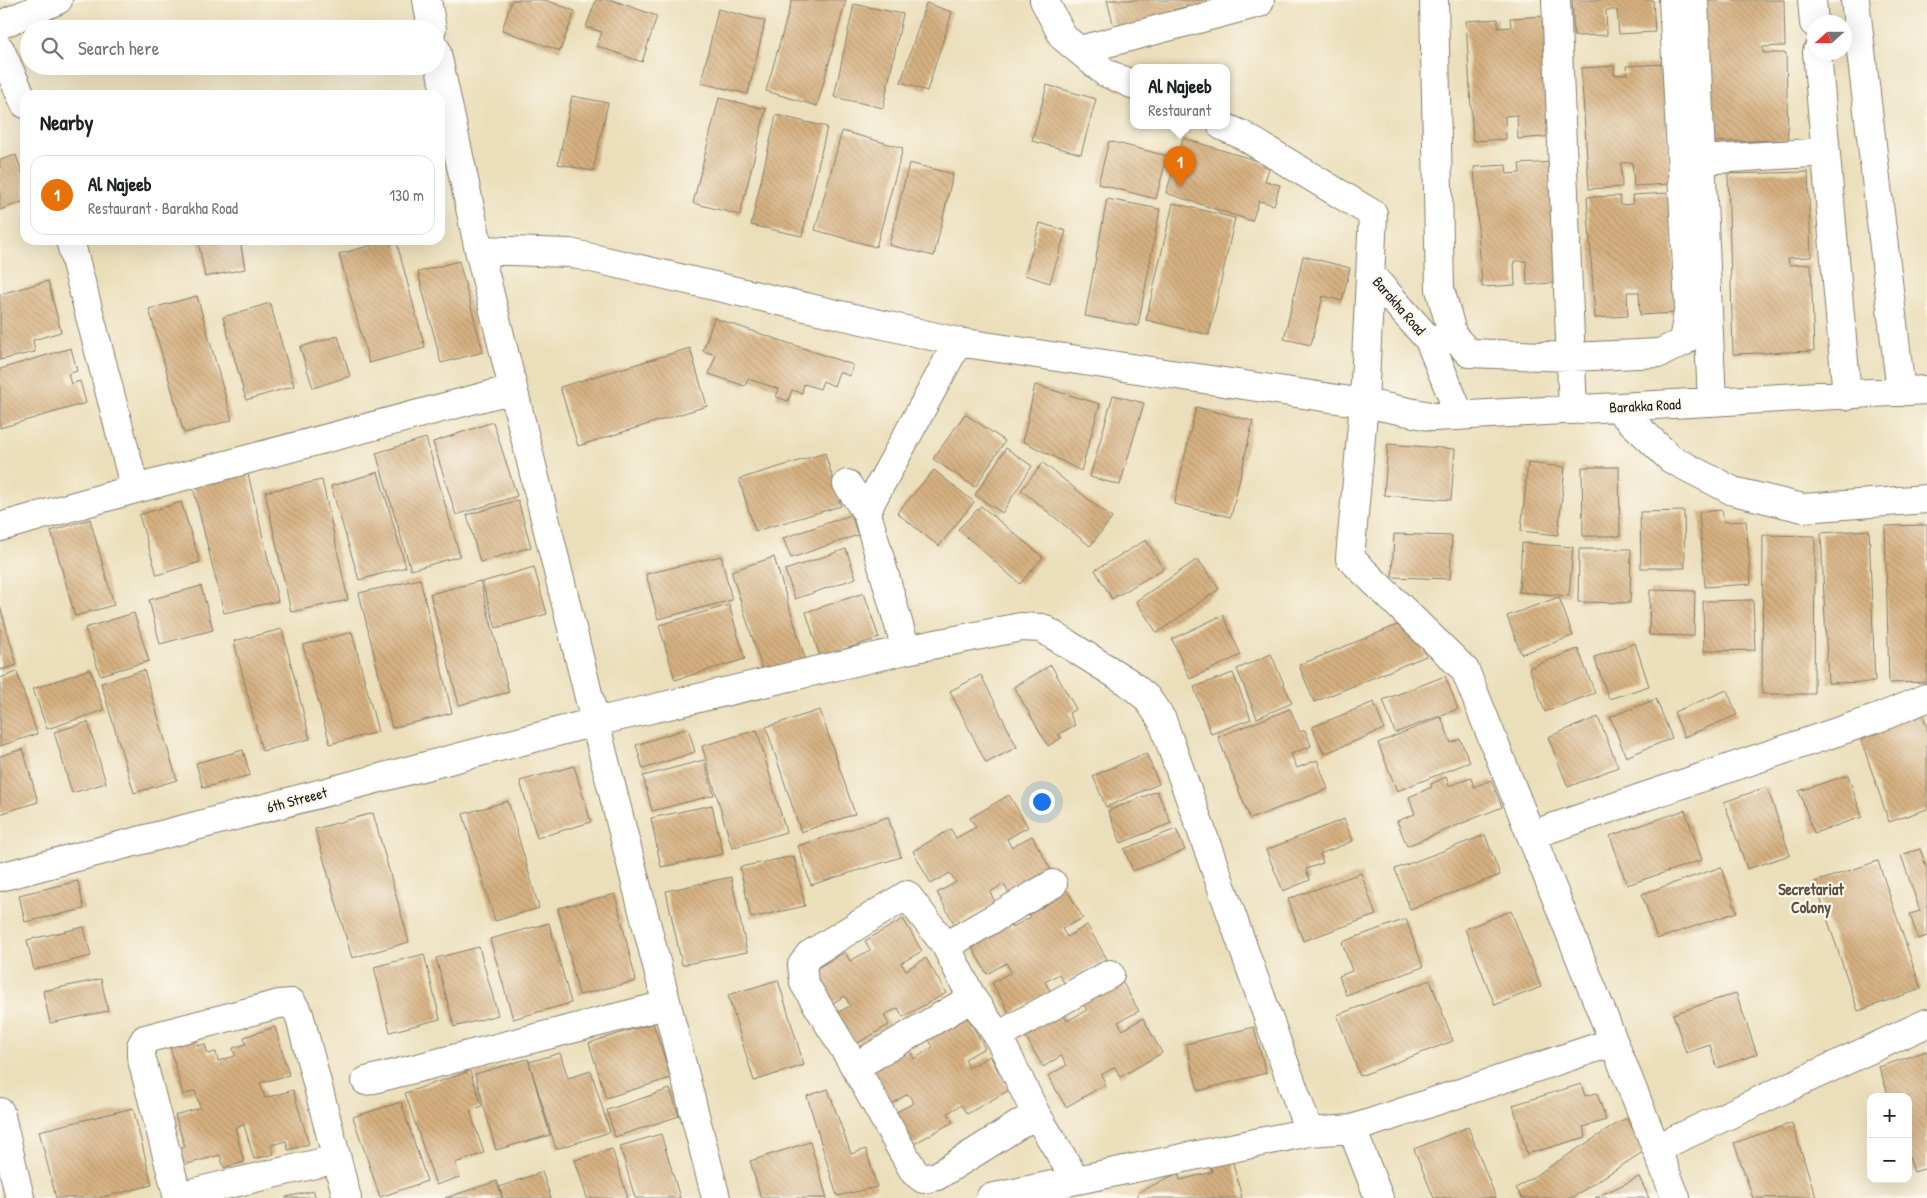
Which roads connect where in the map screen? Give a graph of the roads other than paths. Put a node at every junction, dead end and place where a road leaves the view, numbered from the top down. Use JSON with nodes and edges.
{"nodes":[{"id":1,"x":58,"y":0,"type":"edge"},
{"id":2,"x":427,"y":0,"type":"edge"},
{"id":3,"x":1044,"y":0,"type":"edge"},
{"id":4,"x":1260,"y":0,"type":"edge"},
{"id":5,"x":1434,"y":0,"type":"edge"},
{"id":6,"x":1556,"y":0,"type":"edge"},
{"id":7,"x":1673,"y":0,"type":"edge"},
{"id":8,"x":1694,"y":0,"type":"edge"},
{"id":9,"x":1812,"y":0,"type":"edge"},
{"id":10,"x":1855,"y":0,"type":"edge"},
{"id":11,"x":1813,"y":15,"type":"edge"},
{"id":12,"x":430,"y":20,"type":"edge"},
{"id":13,"x":0,"y":25,"type":"edge"},
{"id":14,"x":0,"y":49,"type":"edge"},
{"id":15,"x":1080,"y":50,"type":"junction"},
{"id":16,"x":1818,"y":60,"type":"edge"},
{"id":17,"x":442,"y":75,"type":"edge"},
{"id":18,"x":1130,"y":84,"type":"edge"},
{"id":19,"x":445,"y":90,"type":"edge"},
{"id":20,"x":445,"y":90,"type":"edge"},
{"id":21,"x":20,"y":93,"type":"edge"},
{"id":22,"x":1229,"y":129,"type":"edge"},
{"id":23,"x":1826,"y":152,"type":"junction"},
{"id":24,"x":1701,"y":160,"type":"junction"},
{"id":25,"x":71,"y":245,"type":"edge"},
{"id":26,"x":479,"y":250,"type":"junction"},
{"id":27,"x":1370,"y":274,"type":"junction"},
{"id":28,"x":958,"y":342,"type":"junction"},
{"id":29,"x":1571,"y":358,"type":"junction"},
{"id":30,"x":514,"y":389,"type":"junction"},
{"id":31,"x":1914,"y":391,"type":"edge"},
{"id":32,"x":1847,"y":396,"type":"junction"},
{"id":33,"x":1712,"y":402,"type":"junction"},
{"id":34,"x":1364,"y":403,"type":"junction"},
{"id":35,"x":1616,"y":407,"type":"junction"},
{"id":36,"x":1573,"y":410,"type":"junction"},
{"id":37,"x":1460,"y":416,"type":"junction"},
{"id":38,"x":846,"y":484,"type":"dead end"},
{"id":39,"x":136,"y":488,"type":"junction"},
{"id":40,"x":1927,"y":499,"type":"edge"},
{"id":41,"x":867,"y":513,"type":"junction"},
{"id":42,"x":0,"y":526,"type":"edge"},
{"id":43,"x":906,"y":650,"type":"junction"},
{"id":44,"x":1926,"y":698,"type":"edge"},
{"id":45,"x":595,"y":722,"type":"junction"},
{"id":46,"x":1531,"y":835,"type":"junction"},
{"id":47,"x":0,"y":877,"type":"edge"},
{"id":48,"x":1053,"y":884,"type":"dead end"},
{"id":49,"x":946,"y":946,"type":"junction"},
{"id":50,"x":1110,"y":974,"type":"dead end"},
{"id":51,"x":972,"y":998,"type":"junction"},
{"id":52,"x":666,"y":1005,"type":"junction"},
{"id":53,"x":1927,"y":1023,"type":"edge"},
{"id":54,"x":998,"y":1036,"type":"junction"},
{"id":55,"x":1613,"y":1042,"type":"junction"},
{"id":56,"x":855,"y":1067,"type":"junction"},
{"id":57,"x":366,"y":1081,"type":"dead end"},
{"id":58,"x":0,"y":1112,"type":"edge"},
{"id":59,"x":1036,"y":1114,"type":"junction"},
{"id":60,"x":1352,"y":1129,"type":"junction"},
{"id":61,"x":1310,"y":1132,"type":"junction"},
{"id":62,"x":1657,"y":1148,"type":"junction"},
{"id":63,"x":337,"y":1159,"type":"junction"},
{"id":64,"x":1076,"y":1180,"type":"junction"},
{"id":65,"x":178,"y":1197,"type":"edge"},
{"id":66,"x":20,"y":1198,"type":"edge"},
{"id":67,"x":347,"y":1198,"type":"edge"},
{"id":68,"x":716,"y":1198,"type":"edge"},
{"id":69,"x":990,"y":1198,"type":"edge"},
{"id":70,"x":1379,"y":1198,"type":"edge"},
{"id":71,"x":1676,"y":1198,"type":"edge"}],
"edges":[{"from":1,"to":13,"type":"street"},
{"from":2,"to":12,"type":"street"},
{"from":3,"to":15,"type":"street"},
{"from":4,"to":15,"type":"street"},
{"from":5,"to":29,"type":"street"},
{"from":6,"to":29,"type":"street"},
{"from":7,"to":29,"type":"street"},
{"from":8,"to":24,"type":"street"},
{"from":9,"to":11,"type":"street"},
{"from":10,"to":31,"type":"street"},
{"from":14,"to":21,"type":"street"},
{"from":15,"to":18,"type":"street"},
{"from":16,"to":23,"type":"street"},
{"from":17,"to":19,"type":"street"},
{"from":20,"to":26,"type":"street"},
{"from":22,"to":27,"type":"street","name":"Barakha Road"},
{"from":23,"to":24,"type":"street"},
{"from":23,"to":32,"type":"street"},
{"from":24,"to":33,"type":"street"},
{"from":25,"to":39,"type":"street"},
{"from":26,"to":28,"type":"street","name":"Barakka Road"},
{"from":26,"to":30,"type":"street"},
{"from":27,"to":34,"type":"street"},
{"from":27,"to":37,"type":"street","name":"Barakha Road"},
{"from":28,"to":34,"type":"street","name":"Barakka Road"},
{"from":28,"to":41,"type":"street"},
{"from":29,"to":36,"type":"street"},
{"from":30,"to":39,"type":"street"},
{"from":30,"to":45,"type":"street"},
{"from":31,"to":32,"type":"street","name":"Barakka Road"},
{"from":32,"to":33,"type":"street","name":"Barakka Road"},
{"from":33,"to":35,"type":"street","name":"Barakka Road"},
{"from":34,"to":37,"type":"street","name":"Barakka Road"},
{"from":34,"to":46,"type":"street"},
{"from":35,"to":36,"type":"street","name":"Barakka Road"},
{"from":35,"to":40,"type":"street"},
{"from":36,"to":37,"type":"street","name":"Barakka Road"},
{"from":38,"to":41,"type":"street"},
{"from":39,"to":42,"type":"street"},
{"from":41,"to":43,"type":"street"},
{"from":43,"to":45,"type":"street","name":"6th Streeet"},
{"from":43,"to":61,"type":"street","name":"6th Streeet"},
{"from":44,"to":46,"type":"street"},
{"from":45,"to":47,"type":"street","name":"6th Streeet"},
{"from":45,"to":52,"type":"street"},
{"from":46,"to":55,"type":"street"},
{"from":48,"to":49,"type":"street"},
{"from":49,"to":51,"type":"street"},
{"from":49,"to":56,"type":"street"},
{"from":50,"to":54,"type":"street"},
{"from":51,"to":54,"type":"street"},
{"from":51,"to":56,"type":"street"},
{"from":52,"to":57,"type":"street"},
{"from":52,"to":68,"type":"street"},
{"from":53,"to":62,"type":"street"},
{"from":54,"to":59,"type":"street"},
{"from":55,"to":60,"type":"street"},
{"from":55,"to":62,"type":"street"},
{"from":56,"to":59,"type":"street"},
{"from":58,"to":66,"type":"street"},
{"from":59,"to":64,"type":"street"},
{"from":60,"to":61,"type":"street"},
{"from":60,"to":70,"type":"street"},
{"from":61,"to":64,"type":"street"},
{"from":62,"to":71,"type":"street"},
{"from":63,"to":65,"type":"street"},
{"from":63,"to":65,"type":"street"},
{"from":63,"to":67,"type":"street"},
{"from":64,"to":69,"type":"street"}]}
